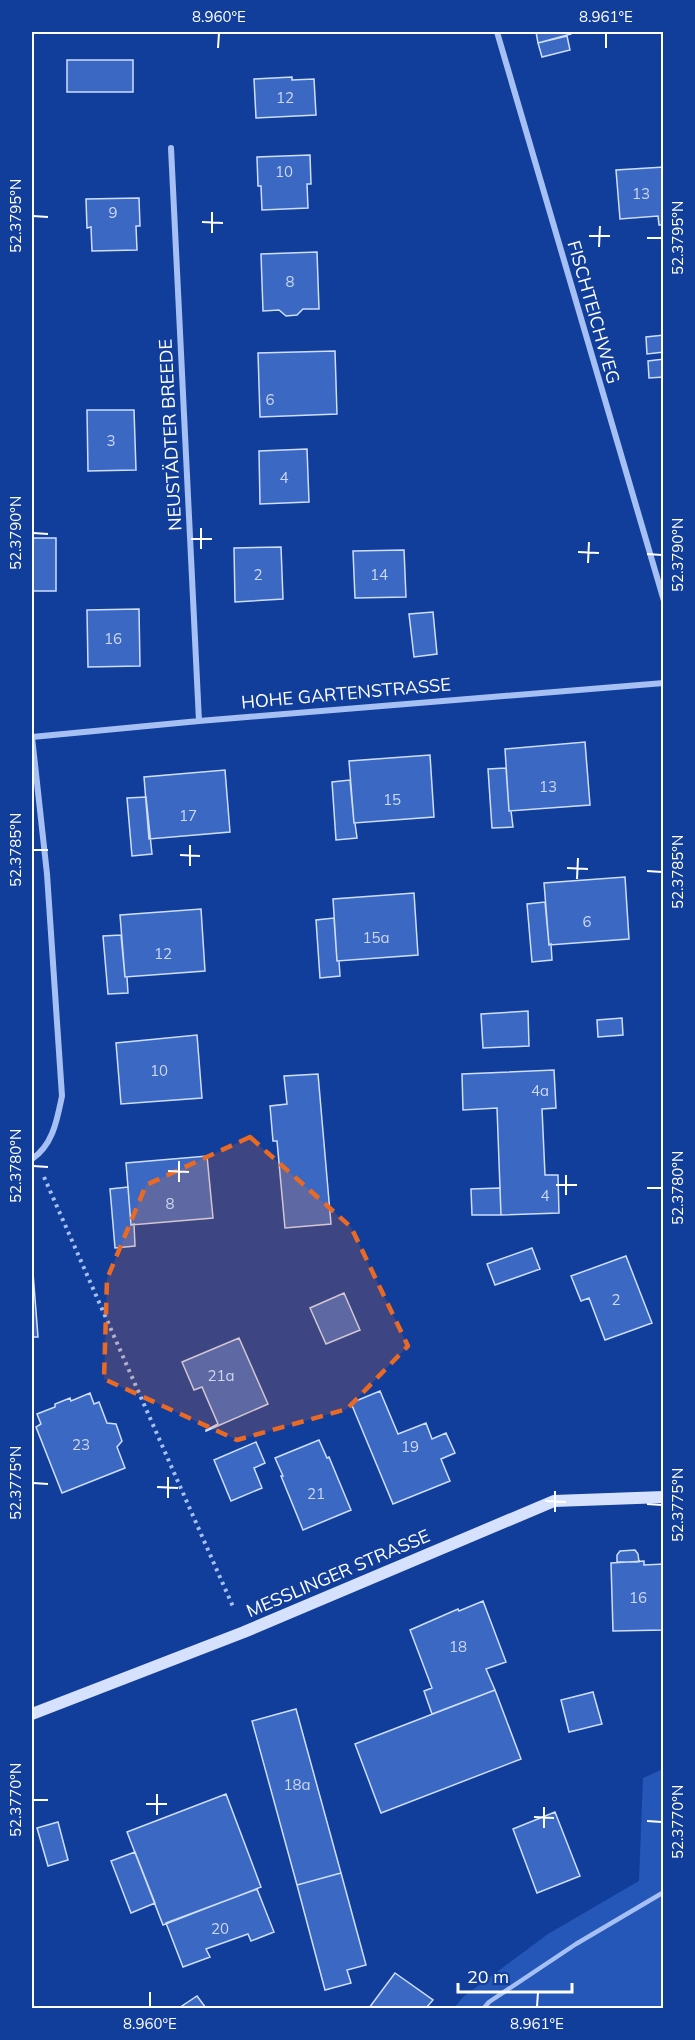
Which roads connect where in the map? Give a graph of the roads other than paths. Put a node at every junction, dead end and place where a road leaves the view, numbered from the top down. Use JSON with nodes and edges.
{"nodes":[{"id":1,"x":497,"y":32,"type":"edge"},
{"id":2,"x":171,"y":148,"type":"dead end"},
{"id":3,"x":663,"y":601,"type":"edge"},
{"id":4,"x":663,"y":682,"type":"edge"},
{"id":5,"x":199,"y":721,"type":"junction"},
{"id":6,"x":32,"y":737,"type":"edge"},
{"id":7,"x":33,"y":1158,"type":"edge"},
{"id":8,"x":663,"y":1497,"type":"edge"},
{"id":9,"x":32,"y":1714,"type":"edge"},
{"id":10,"x":663,"y":1892,"type":"edge"},
{"id":11,"x":484,"y":2008,"type":"edge"}],
"edges":[{"from":1,"to":3,"type":"street","name":"FISCHTEICHWEG"},
{"from":2,"to":5,"type":"street","name":"NEUSTÄDTER BREEDE"},
{"from":4,"to":5,"type":"street","name":"HOHE GARTENSTRASSE"},
{"from":5,"to":6,"type":"street","name":"HOHE GARTENSTRASSE"},
{"from":6,"to":7,"type":"street"},
{"from":8,"to":9,"type":"street","name":"MESSLINGER STRASSE"},
{"from":10,"to":11,"type":"lane"}]}
